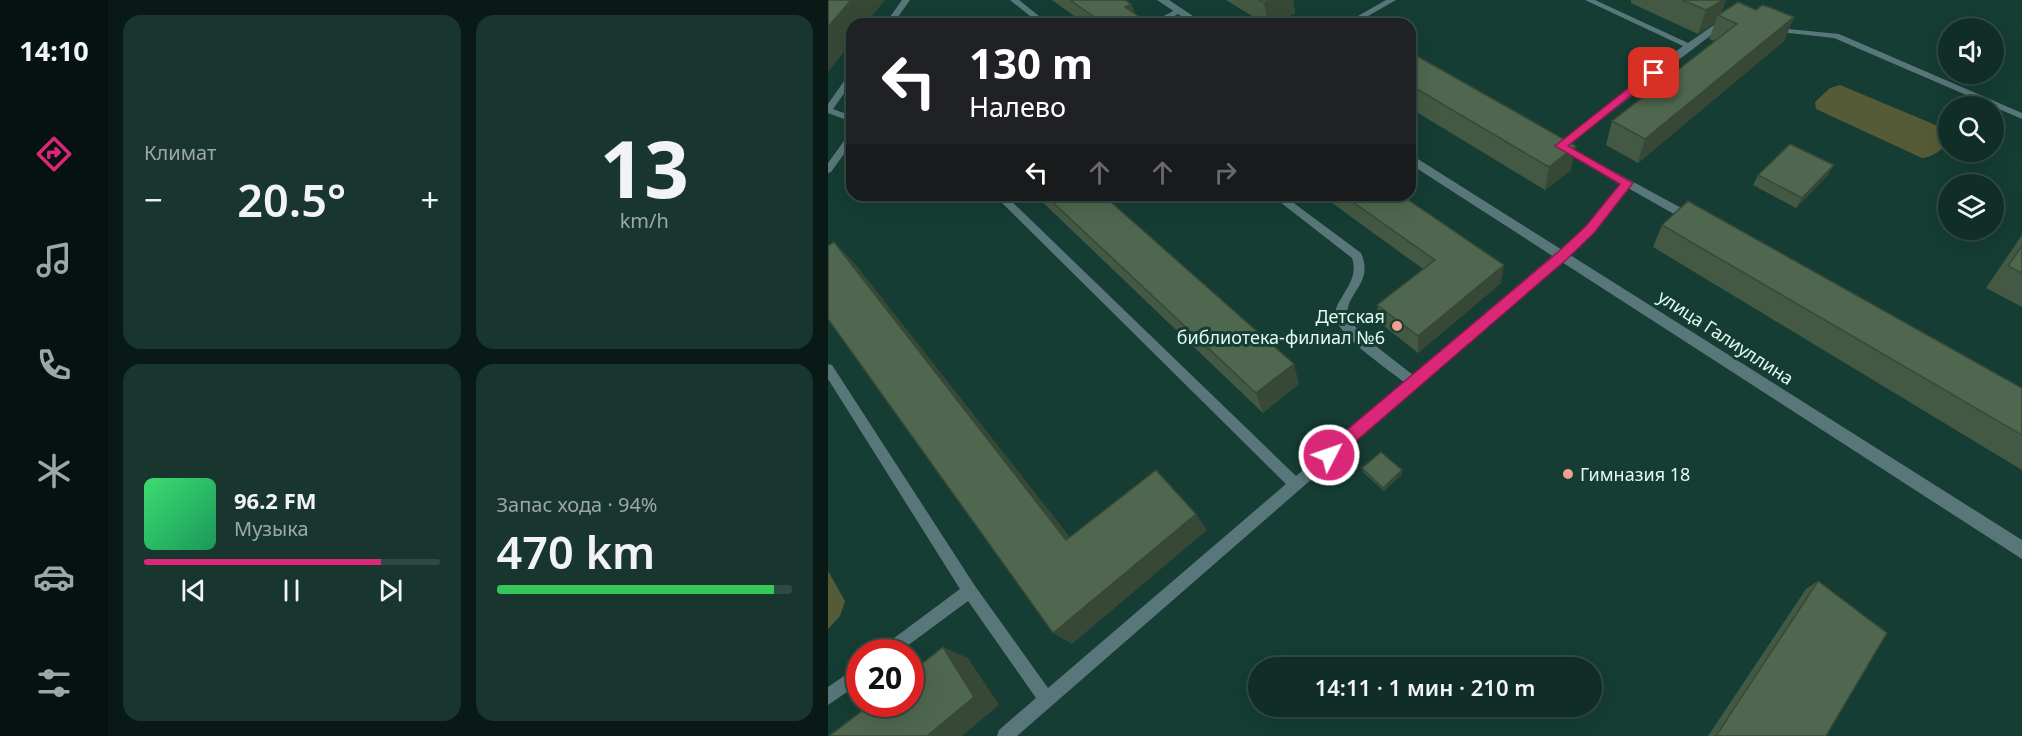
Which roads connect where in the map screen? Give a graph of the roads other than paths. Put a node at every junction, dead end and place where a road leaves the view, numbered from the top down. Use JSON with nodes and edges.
{"nodes":[{"id":1,"x":906,"y":0,"type":"edge"},
{"id":2,"x":1014,"y":0,"type":"edge"},
{"id":3,"x":1162,"y":0,"type":"edge"},
{"id":4,"x":1392,"y":0,"type":"edge"},
{"id":5,"x":1589,"y":0,"type":"edge"},
{"id":6,"x":1180,"y":11,"type":"junction"},
{"id":7,"x":893,"y":18,"type":"edge"},
{"id":8,"x":1037,"y":18,"type":"edge"},
{"id":9,"x":1165,"y":18,"type":"edge"},
{"id":10,"x":1191,"y":18,"type":"edge"},
{"id":11,"x":1359,"y":18,"type":"edge"},
{"id":12,"x":1734,"y":18,"type":"edge"},
{"id":13,"x":1761,"y":26,"type":"edge"},
{"id":14,"x":1689,"y":46,"type":"junction"},
{"id":15,"x":846,"y":84,"type":"edge"},
{"id":16,"x":828,"y":110,"type":"edge"},
{"id":17,"x":2022,"y":116,"type":"edge"},
{"id":18,"x":846,"y":117,"type":"edge"},
{"id":19,"x":846,"y":144,"type":"edge"},
{"id":20,"x":1416,"y":162,"type":"edge"},
{"id":21,"x":828,"y":170,"type":"edge"},
{"id":22,"x":1627,"y":183,"type":"junction"},
{"id":23,"x":1005,"y":201,"type":"edge"},
{"id":24,"x":1284,"y":201,"type":"edge"},
{"id":25,"x":1698,"y":222,"type":"edge"},
{"id":26,"x":1563,"y":256,"type":"junction"},
{"id":27,"x":828,"y":369,"type":"edge"},
{"id":28,"x":1413,"y":382,"type":"junction"},
{"id":29,"x":1295,"y":484,"type":"junction"},
{"id":30,"x":2022,"y":550,"type":"edge"},
{"id":31,"x":970,"y":591,"type":"junction"},
{"id":32,"x":905,"y":639,"type":"edge"},
{"id":33,"x":846,"y":684,"type":"edge"},
{"id":34,"x":828,"y":697,"type":"edge"},
{"id":35,"x":1047,"y":700,"type":"junction"},
{"id":36,"x":1005,"y":736,"type":"edge"}],
"edges":[{"from":1,"to":7,"type":"lane"},
{"from":2,"to":8,"type":"lane"},
{"from":3,"to":6,"type":"street"},
{"from":4,"to":11,"type":"lane"},
{"from":5,"to":14,"type":"lane"},
{"from":6,"to":9,"type":"lane"},
{"from":6,"to":10,"type":"street"},
{"from":12,"to":14,"type":"lane"},
{"from":13,"to":17,"type":"lane"},
{"from":14,"to":22,"type":"lane"},
{"from":15,"to":16,"type":"lane"},
{"from":16,"to":18,"type":"lane"},
{"from":19,"to":21,"type":"lane"},
{"from":20,"to":26,"type":"street","name":"улица Галиуллина"},
{"from":22,"to":25,"type":"lane"},
{"from":22,"to":26,"type":"lane"},
{"from":23,"to":29,"type":"lane"},
{"from":24,"to":28,"type":"lane"},
{"from":26,"to":28,"type":"lane"},
{"from":26,"to":30,"type":"street","name":"улица Галиуллина"},
{"from":27,"to":31,"type":"lane"},
{"from":28,"to":29,"type":"lane"},
{"from":29,"to":35,"type":"lane"},
{"from":31,"to":32,"type":"lane"},
{"from":31,"to":35,"type":"lane"},
{"from":33,"to":34,"type":"lane"},
{"from":35,"to":36,"type":"lane"}]}
